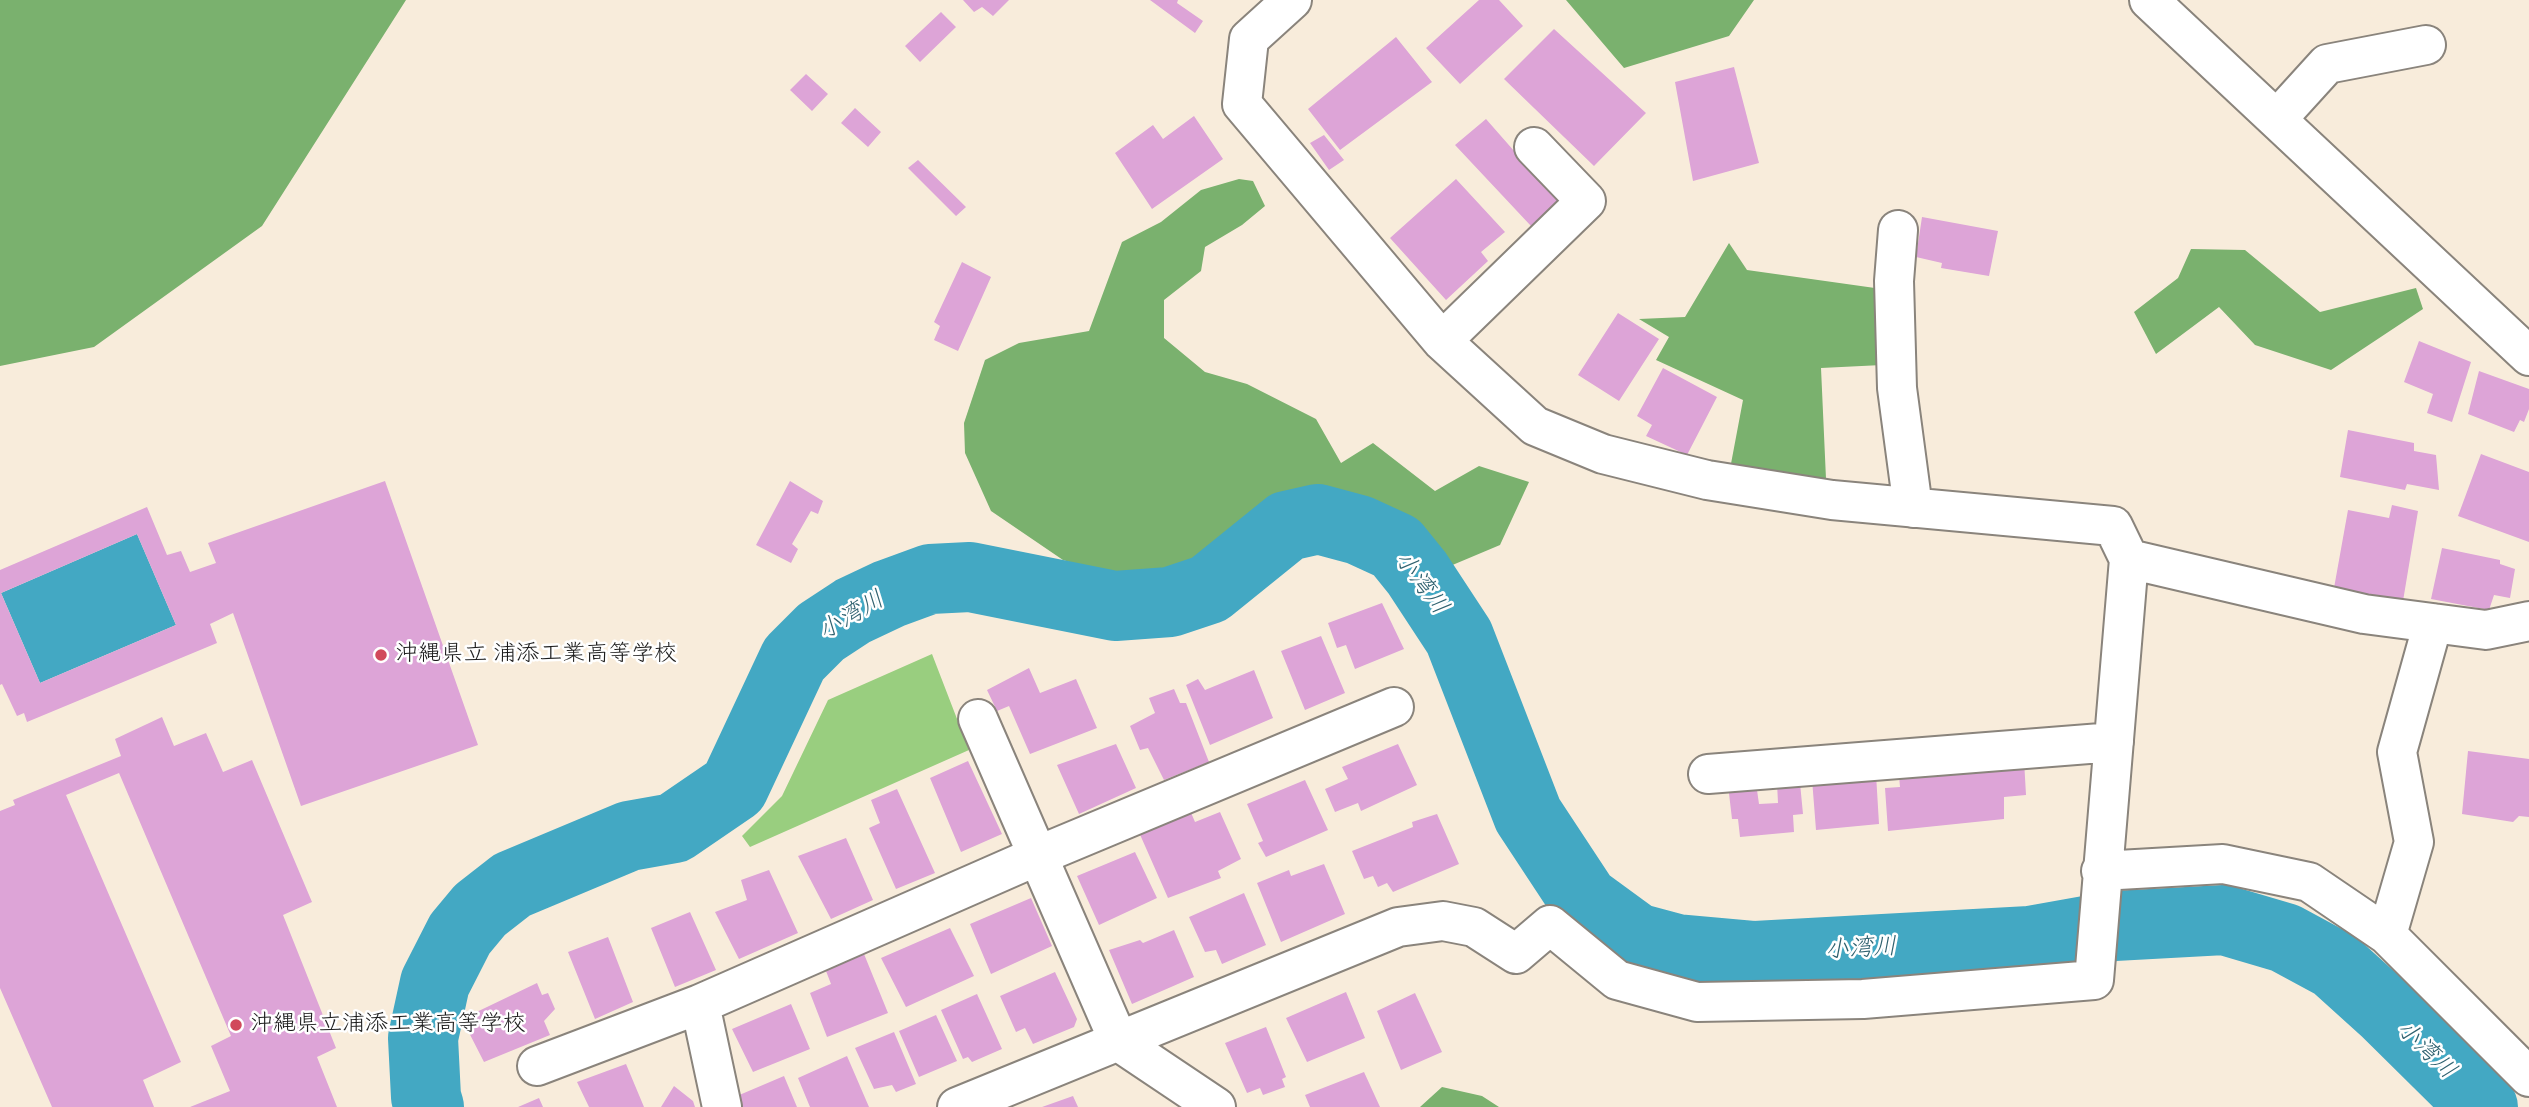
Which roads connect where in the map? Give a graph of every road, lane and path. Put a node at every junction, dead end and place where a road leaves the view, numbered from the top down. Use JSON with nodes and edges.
{"nodes":[{"id":1,"x":2149,"y":0,"type":"edge"},
{"id":2,"x":1281,"y":4,"type":"edge"},
{"id":3,"x":2426,"y":45,"type":"dead end"},
{"id":4,"x":2277,"y":119,"type":"junction"},
{"id":5,"x":1534,"y":146,"type":"dead end"},
{"id":6,"x":1898,"y":230,"type":"dead end"},
{"id":7,"x":1442,"y":341,"type":"junction"},
{"id":8,"x":2529,"y":356,"type":"edge"},
{"id":9,"x":1913,"y":508,"type":"junction"},
{"id":10,"x":2129,"y":559,"type":"junction"},
{"id":11,"x":2529,"y":621,"type":"edge"},
{"id":12,"x":2433,"y":623,"type":"junction"},
{"id":13,"x":1394,"y":706,"type":"dead end"},
{"id":14,"x":978,"y":719,"type":"dead end"},
{"id":15,"x":2114,"y":742,"type":"junction"},
{"id":16,"x":1708,"y":774,"type":"dead end"},
{"id":17,"x":1037,"y":856,"type":"junction"},
{"id":18,"x":2101,"y":877,"type":"junction"},
{"id":19,"x":2387,"y":935,"type":"junction"},
{"id":20,"x":700,"y":1004,"type":"junction"},
{"id":21,"x":1119,"y":1042,"type":"junction"},
{"id":22,"x":537,"y":1066,"type":"dead end"},
{"id":23,"x":2529,"y":1077,"type":"edge"},
{"id":24,"x":722,"y":1107,"type":"edge"},
{"id":25,"x":957,"y":1107,"type":"edge"},
{"id":26,"x":1216,"y":1107,"type":"edge"}],
"edges":[{"from":1,"to":4,"type":"street"},
{"from":2,"to":7,"type":"street"},
{"from":3,"to":4,"type":"street"},
{"from":4,"to":8,"type":"street"},
{"from":5,"to":7,"type":"street"},
{"from":6,"to":9,"type":"street"},
{"from":7,"to":9,"type":"street"},
{"from":9,"to":10,"type":"street"},
{"from":10,"to":12,"type":"street"},
{"from":10,"to":15,"type":"street"},
{"from":11,"to":12,"type":"street"},
{"from":12,"to":19,"type":"street"},
{"from":13,"to":17,"type":"street"},
{"from":14,"to":17,"type":"street"},
{"from":15,"to":16,"type":"street"},
{"from":15,"to":18,"type":"street"},
{"from":17,"to":20,"type":"street"},
{"from":17,"to":21,"type":"street"},
{"from":18,"to":19,"type":"street"},
{"from":18,"to":21,"type":"street"},
{"from":19,"to":23,"type":"street"},
{"from":20,"to":22,"type":"street"},
{"from":20,"to":24,"type":"street"},
{"from":21,"to":25,"type":"street"},
{"from":21,"to":26,"type":"street"}]}
